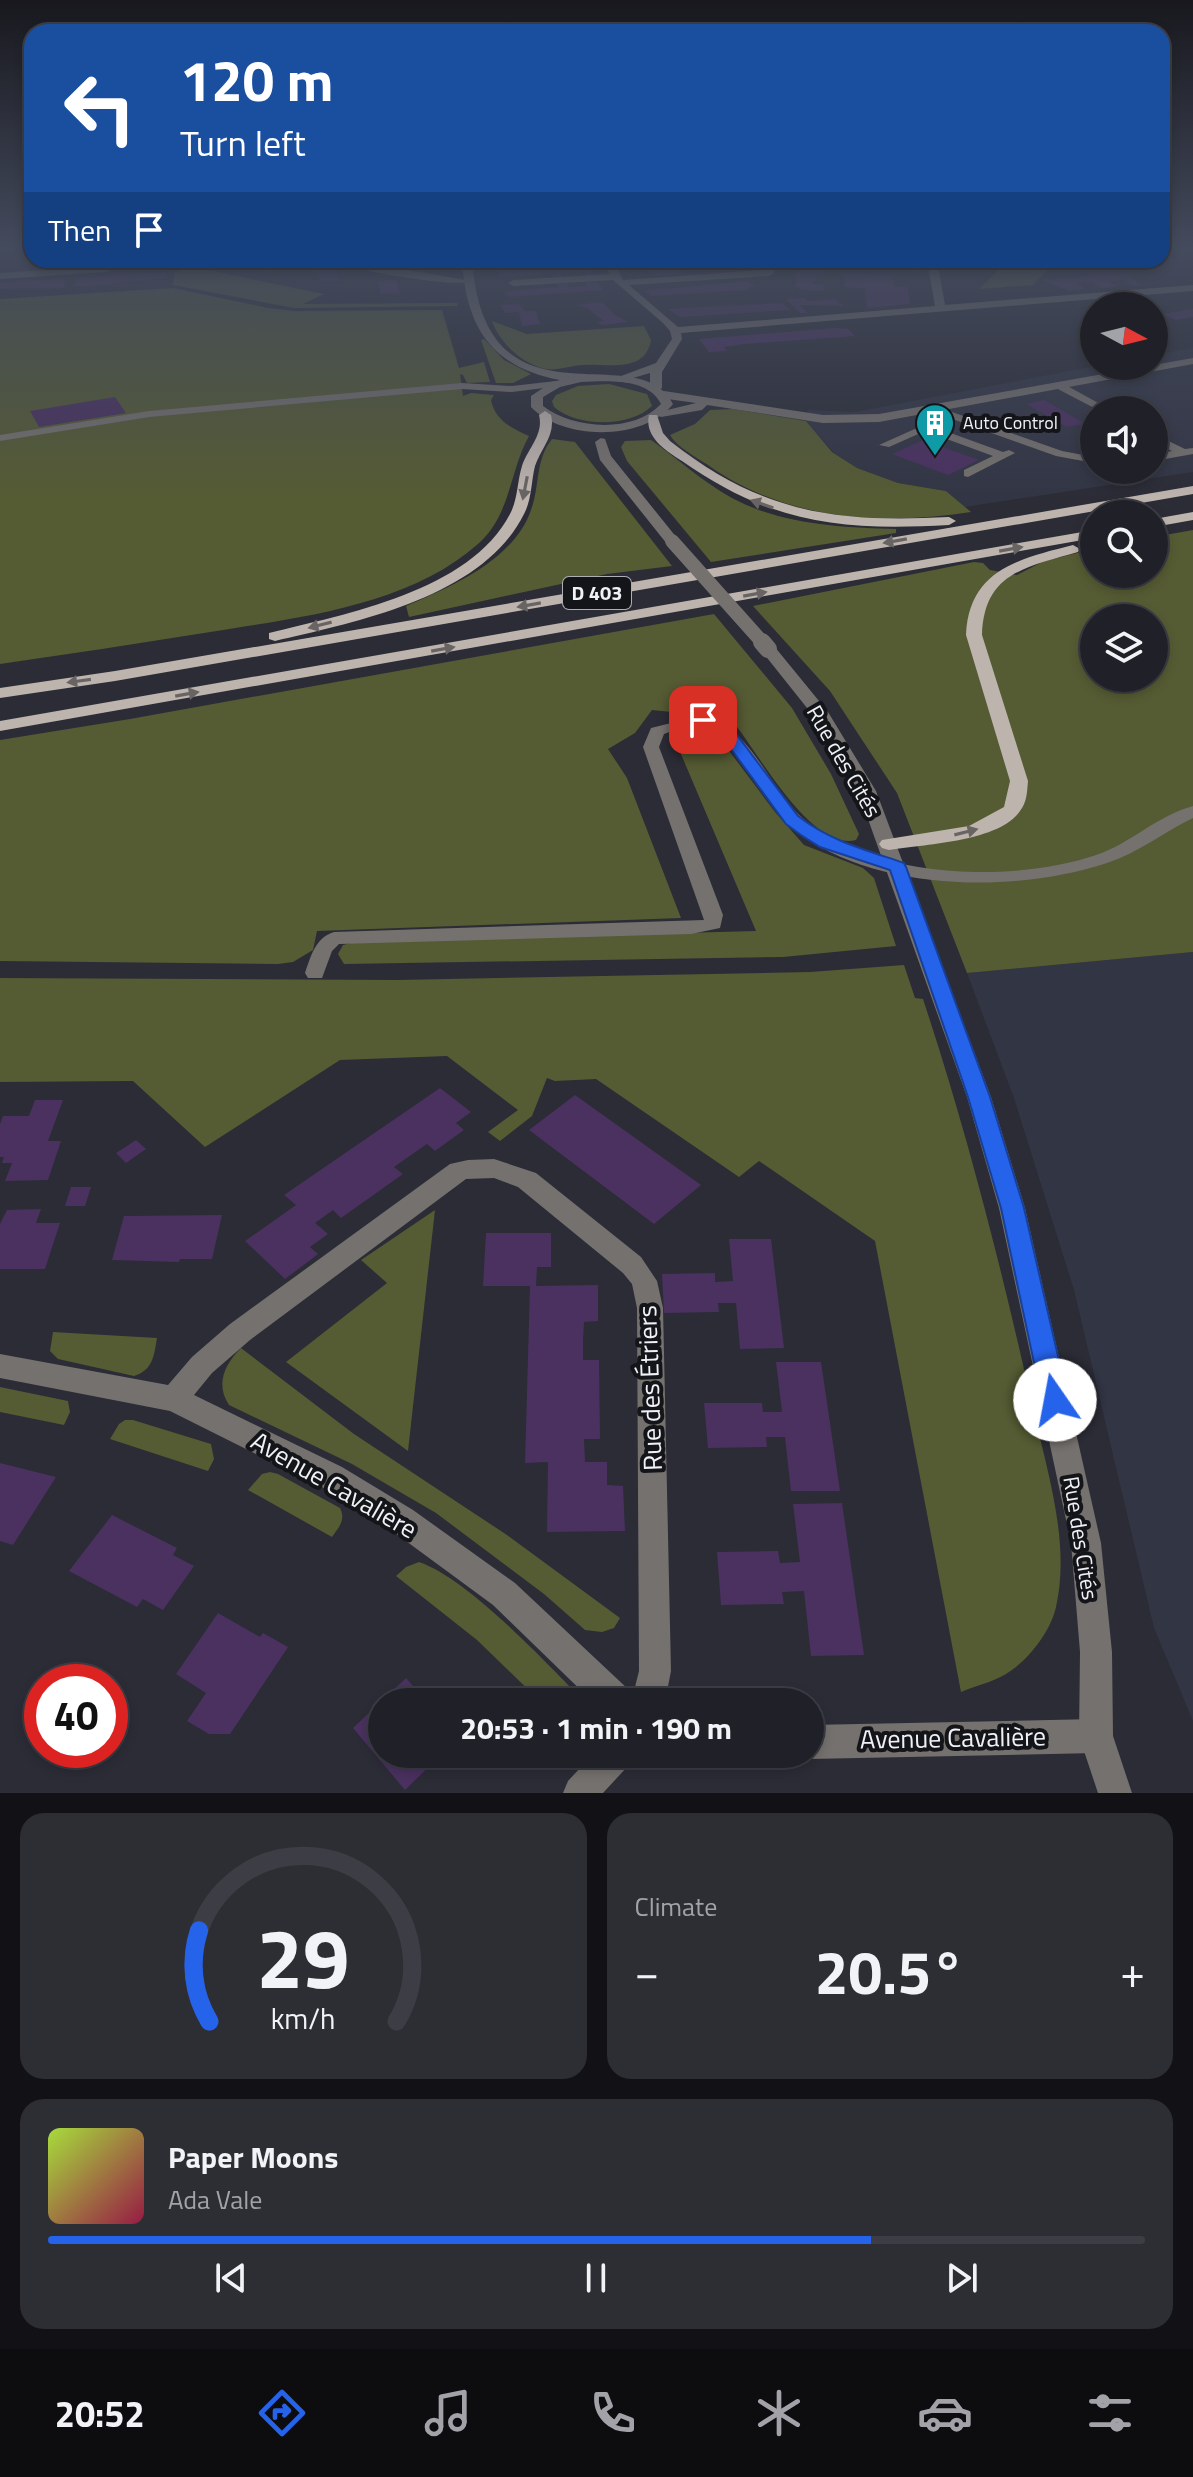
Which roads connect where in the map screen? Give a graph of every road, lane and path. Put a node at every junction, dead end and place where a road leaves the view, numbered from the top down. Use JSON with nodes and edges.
{"nodes":[{"id":1,"x":675,"y":330,"type":"edge"},
{"id":2,"x":483,"y":331,"type":"edge"},
{"id":3,"x":1193,"y":361,"type":"edge"},
{"id":4,"x":659,"y":366,"type":"junction"},
{"id":5,"x":581,"y":379,"type":"junction"},
{"id":6,"x":619,"y":379,"type":"junction"},
{"id":7,"x":556,"y":384,"type":"junction"},
{"id":8,"x":1058,"y":385,"type":"junction"},
{"id":9,"x":512,"y":389,"type":"junction"},
{"id":10,"x":660,"y":392,"type":"junction"},
{"id":11,"x":1080,"y":396,"type":"edge"},
{"id":12,"x":718,"y":403,"type":"junction"},
{"id":13,"x":540,"y":409,"type":"junction"},
{"id":14,"x":934,"y":409,"type":"junction"},
{"id":15,"x":657,"y":415,"type":"junction"},
{"id":16,"x":954,"y":416,"type":"junction"},
{"id":17,"x":577,"y":426,"type":"junction"},
{"id":18,"x":626,"y":426,"type":"junction"},
{"id":19,"x":926,"y":428,"type":"junction"},
{"id":20,"x":0,"y":438,"type":"edge"},
{"id":21,"x":601,"y":442,"type":"junction"},
{"id":22,"x":1168,"y":443,"type":"edge"},
{"id":23,"x":1030,"y":444,"type":"junction"},
{"id":24,"x":885,"y":445,"type":"dead end"},
{"id":25,"x":1188,"y":452,"type":"edge"},
{"id":26,"x":1004,"y":456,"type":"junction"},
{"id":27,"x":1168,"y":456,"type":"edge"},
{"id":28,"x":1080,"y":458,"type":"edge"},
{"id":29,"x":968,"y":473,"type":"dead end"},
{"id":30,"x":1193,"y":490,"type":"edge"},
{"id":31,"x":1061,"y":513,"type":"junction"},
{"id":32,"x":1193,"y":516,"type":"edge"},
{"id":33,"x":1168,"y":521,"type":"edge"},
{"id":34,"x":1080,"y":536,"type":"edge"},
{"id":35,"x":1080,"y":549,"type":"edge"},
{"id":36,"x":115,"y":676,"type":"junction"},
{"id":37,"x":0,"y":693,"type":"edge"},
{"id":38,"x":0,"y":726,"type":"edge"},
{"id":39,"x":1193,"y":811,"type":"edge"},
{"id":40,"x":889,"y":844,"type":"junction"},
{"id":41,"x":897,"y":867,"type":"junction"},
{"id":42,"x":315,"y":973,"type":"dead end"},
{"id":43,"x":0,"y":1366,"type":"edge"},
{"id":44,"x":174,"y":1399,"type":"junction"},
{"id":45,"x":602,"y":1688,"type":"edge"},
{"id":46,"x":651,"y":1688,"type":"edge"},
{"id":47,"x":1096,"y":1736,"type":"junction"},
{"id":48,"x":824,"y":1742,"type":"edge"},
{"id":49,"x":603,"y":1768,"type":"edge"},
{"id":50,"x":580,"y":1793,"type":"edge"},
{"id":51,"x":1115,"y":1793,"type":"edge"}],
"edges":[{"from":1,"to":4,"type":"street"},
{"from":2,"to":5,"type":"street"},
{"from":3,"to":8,"type":"street"},
{"from":4,"to":6,"type":"street"},
{"from":4,"to":10,"type":"street"},
{"from":5,"to":6,"type":"street"},
{"from":5,"to":7,"type":"street"},
{"from":6,"to":10,"type":"street"},
{"from":7,"to":9,"type":"lane"},
{"from":7,"to":13,"type":"street"},
{"from":8,"to":11,"type":"lane"},
{"from":8,"to":14,"type":"street"},
{"from":9,"to":13,"type":"lane"},
{"from":9,"to":20,"type":"lane"},
{"from":10,"to":12,"type":"street"},
{"from":10,"to":15,"type":"street"},
{"from":12,"to":14,"type":"street"},
{"from":12,"to":15,"type":"street","name":"Rue des Cités"},
{"from":13,"to":17,"type":"street","name":"Rue des Cités"},
{"from":13,"to":36,"type":"main road","one_way":true},
{"from":14,"to":16,"type":"lane"},
{"from":15,"to":18,"type":"street","name":"Rue des Cités"},
{"from":31,"to":15,"type":"main road","one_way":true},
{"from":16,"to":19,"type":"lane"},
{"from":16,"to":23,"type":"lane"},
{"from":17,"to":18,"type":"street","name":"Rue des Cités"},
{"from":17,"to":21,"type":"street","name":"Rue des Cités"},
{"from":18,"to":21,"type":"street","name":"Rue des Cités"},
{"from":19,"to":24,"type":"lane"},
{"from":19,"to":26,"type":"lane"},
{"from":21,"to":40,"type":"street","name":"Rue des Cités","bridge":true},
{"from":22,"to":25,"type":"lane"},
{"from":23,"to":26,"type":"lane"},
{"from":23,"to":28,"type":"lane"},
{"from":25,"to":27,"type":"lane"},
{"from":26,"to":29,"type":"lane"},
{"from":30,"to":31,"type":"main road","number":"D 403"},
{"from":31,"to":36,"type":"main road","number":"D 403","one_way":true},
{"from":32,"to":33,"type":"main road"},
{"from":38,"to":34,"type":"main road","number":"D 403","one_way":true},
{"from":40,"to":35,"type":"main road","one_way":true},
{"from":36,"to":37,"type":"main road","number":"D 403","one_way":true},
{"from":39,"to":41,"type":"lane"},
{"from":40,"to":41,"type":"street","name":"Rue des Cités"},
{"from":41,"to":42,"type":"lane"},
{"from":41,"to":47,"type":"street","name":"Rue des Cités"},
{"from":43,"to":44,"type":"street","name":"Avenue Cavalière"},
{"from":44,"to":45,"type":"street","name":"Avenue Cavalière"},
{"from":44,"to":46,"type":"street","name":"Rue des Étriers"},
{"from":47,"to":48,"type":"street","name":"Avenue Cavalière"},
{"from":47,"to":51,"type":"street","name":"Rue des Cités"},
{"from":49,"to":50,"type":"street"}]}
